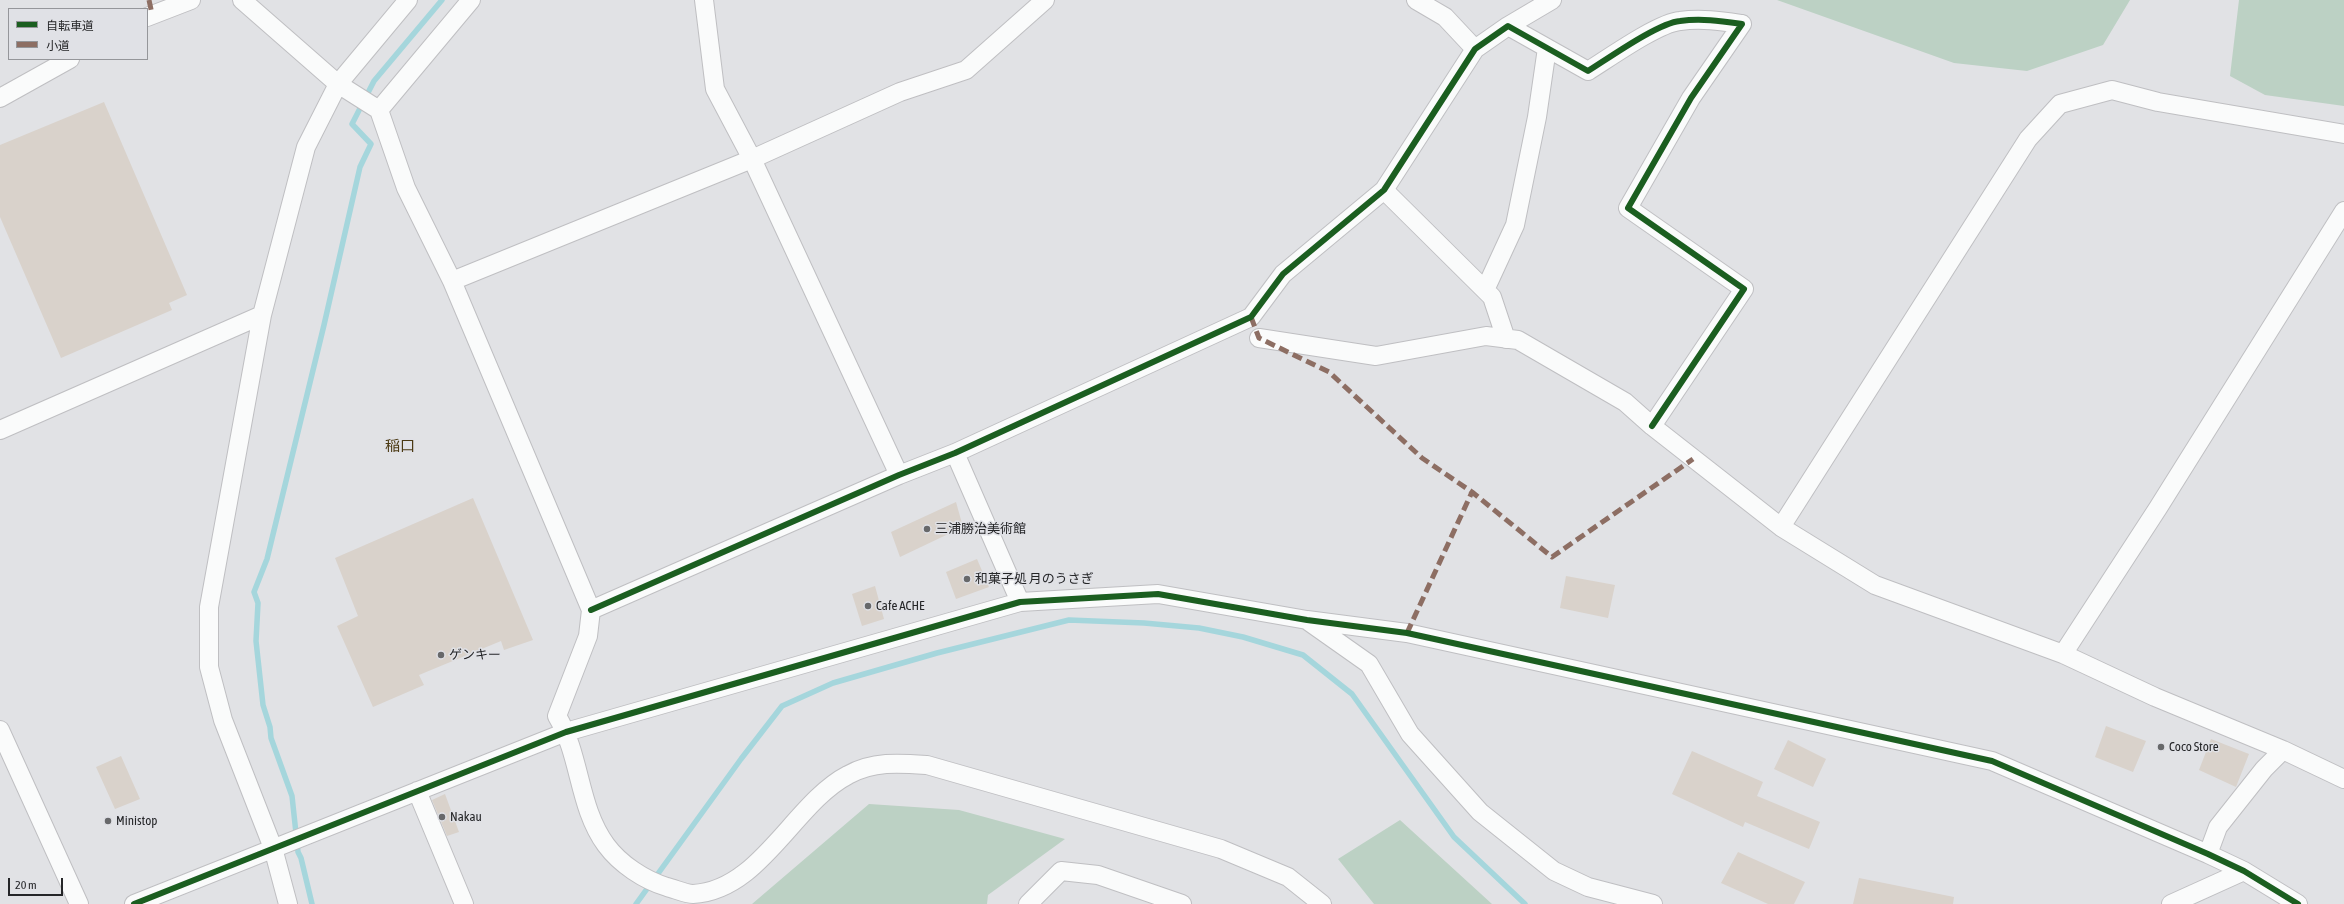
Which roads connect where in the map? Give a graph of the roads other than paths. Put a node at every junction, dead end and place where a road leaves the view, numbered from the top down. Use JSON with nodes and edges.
{"nodes":[{"id":1,"x":191,"y":0,"type":"edge"},
{"id":2,"x":242,"y":0,"type":"edge"},
{"id":3,"x":408,"y":0,"type":"edge"},
{"id":4,"x":471,"y":0,"type":"edge"},
{"id":5,"x":704,"y":0,"type":"edge"},
{"id":6,"x":1045,"y":0,"type":"edge"},
{"id":7,"x":1416,"y":0,"type":"edge"},
{"id":8,"x":1552,"y":0,"type":"edge"},
{"id":9,"x":148,"y":16,"type":"edge"},
{"id":10,"x":1508,"y":26,"type":"junction"},
{"id":11,"x":1547,"y":48,"type":"junction"},
{"id":12,"x":1474,"y":49,"type":"junction"},
{"id":13,"x":68,"y":60,"type":"edge"},
{"id":14,"x":338,"y":84,"type":"junction"},
{"id":15,"x":0,"y":98,"type":"edge"},
{"id":16,"x":379,"y":110,"type":"junction"},
{"id":17,"x":2344,"y":134,"type":"edge"},
{"id":18,"x":752,"y":159,"type":"junction"},
{"id":19,"x":1384,"y":190,"type":"junction"},
{"id":20,"x":2344,"y":211,"type":"edge"},
{"id":21,"x":452,"y":281,"type":"junction"},
{"id":22,"x":1485,"y":290,"type":"junction"},
{"id":23,"x":262,"y":315,"type":"junction"},
{"id":24,"x":1259,"y":338,"type":"dead end"},
{"id":25,"x":1506,"y":339,"type":"junction"},
{"id":26,"x":1652,"y":426,"type":"junction"},
{"id":27,"x":0,"y":430,"type":"edge"},
{"id":28,"x":955,"y":453,"type":"junction"},
{"id":29,"x":899,"y":475,"type":"junction"},
{"id":30,"x":1781,"y":527,"type":"junction"},
{"id":31,"x":1020,"y":602,"type":"junction"},
{"id":32,"x":591,"y":610,"type":"junction"},
{"id":33,"x":1307,"y":620,"type":"junction"},
{"id":34,"x":2063,"y":654,"type":"junction"},
{"id":35,"x":0,"y":730,"type":"edge"},
{"id":36,"x":566,"y":732,"type":"junction"},
{"id":37,"x":2283,"y":750,"type":"junction"},
{"id":38,"x":2344,"y":778,"type":"edge"},
{"id":39,"x":417,"y":791,"type":"junction"},
{"id":40,"x":273,"y":848,"type":"junction"},
{"id":41,"x":2208,"y":854,"type":"junction"},
{"id":42,"x":2244,"y":871,"type":"junction"},
{"id":43,"x":695,"y":897,"type":"edge"},
{"id":44,"x":1033,"y":902,"type":"edge"},
{"id":45,"x":78,"y":904,"type":"edge"},
{"id":46,"x":134,"y":904,"type":"edge"},
{"id":47,"x":288,"y":904,"type":"edge"},
{"id":48,"x":464,"y":904,"type":"edge"},
{"id":49,"x":1182,"y":904,"type":"edge"},
{"id":50,"x":1322,"y":904,"type":"edge"},
{"id":51,"x":1652,"y":904,"type":"edge"},
{"id":52,"x":2171,"y":904,"type":"edge"},
{"id":53,"x":2298,"y":904,"type":"edge"}],
"edges":[{"from":1,"to":9,"type":"street"},
{"from":2,"to":14,"type":"street"},
{"from":3,"to":14,"type":"street"},
{"from":4,"to":16,"type":"street"},
{"from":5,"to":18,"type":"street"},
{"from":6,"to":18,"type":"street"},
{"from":7,"to":12,"type":"street"},
{"from":8,"to":10,"type":"street"},
{"from":10,"to":11,"type":"street"},
{"from":10,"to":12,"type":"street"},
{"from":11,"to":22,"type":"street"},
{"from":11,"to":26,"type":"street"},
{"from":12,"to":19,"type":"street"},
{"from":13,"to":15,"type":"street"},
{"from":14,"to":16,"type":"street"},
{"from":14,"to":23,"type":"street"},
{"from":16,"to":21,"type":"street"},
{"from":17,"to":30,"type":"street"},
{"from":18,"to":21,"type":"street"},
{"from":18,"to":29,"type":"street"},
{"from":19,"to":22,"type":"street"},
{"from":19,"to":28,"type":"street"},
{"from":20,"to":34,"type":"street"},
{"from":21,"to":32,"type":"street"},
{"from":22,"to":25,"type":"street"},
{"from":23,"to":27,"type":"street"},
{"from":23,"to":40,"type":"street"},
{"from":24,"to":25,"type":"street"},
{"from":25,"to":26,"type":"street"},
{"from":26,"to":30,"type":"street"},
{"from":28,"to":29,"type":"street"},
{"from":28,"to":31,"type":"street"},
{"from":29,"to":32,"type":"street"},
{"from":30,"to":34,"type":"street"},
{"from":31,"to":33,"type":"street"},
{"from":31,"to":36,"type":"street"},
{"from":32,"to":36,"type":"street"},
{"from":33,"to":41,"type":"street"},
{"from":33,"to":51,"type":"street"},
{"from":34,"to":37,"type":"street"},
{"from":35,"to":45,"type":"street"},
{"from":36,"to":39,"type":"street"},
{"from":36,"to":43,"type":"street"},
{"from":37,"to":38,"type":"street"},
{"from":37,"to":41,"type":"street"},
{"from":39,"to":40,"type":"street"},
{"from":39,"to":48,"type":"street"},
{"from":40,"to":46,"type":"street"},
{"from":40,"to":47,"type":"street"},
{"from":41,"to":42,"type":"street"},
{"from":42,"to":52,"type":"street"},
{"from":42,"to":53,"type":"street"},
{"from":43,"to":50,"type":"street"},
{"from":44,"to":49,"type":"street"}]}
